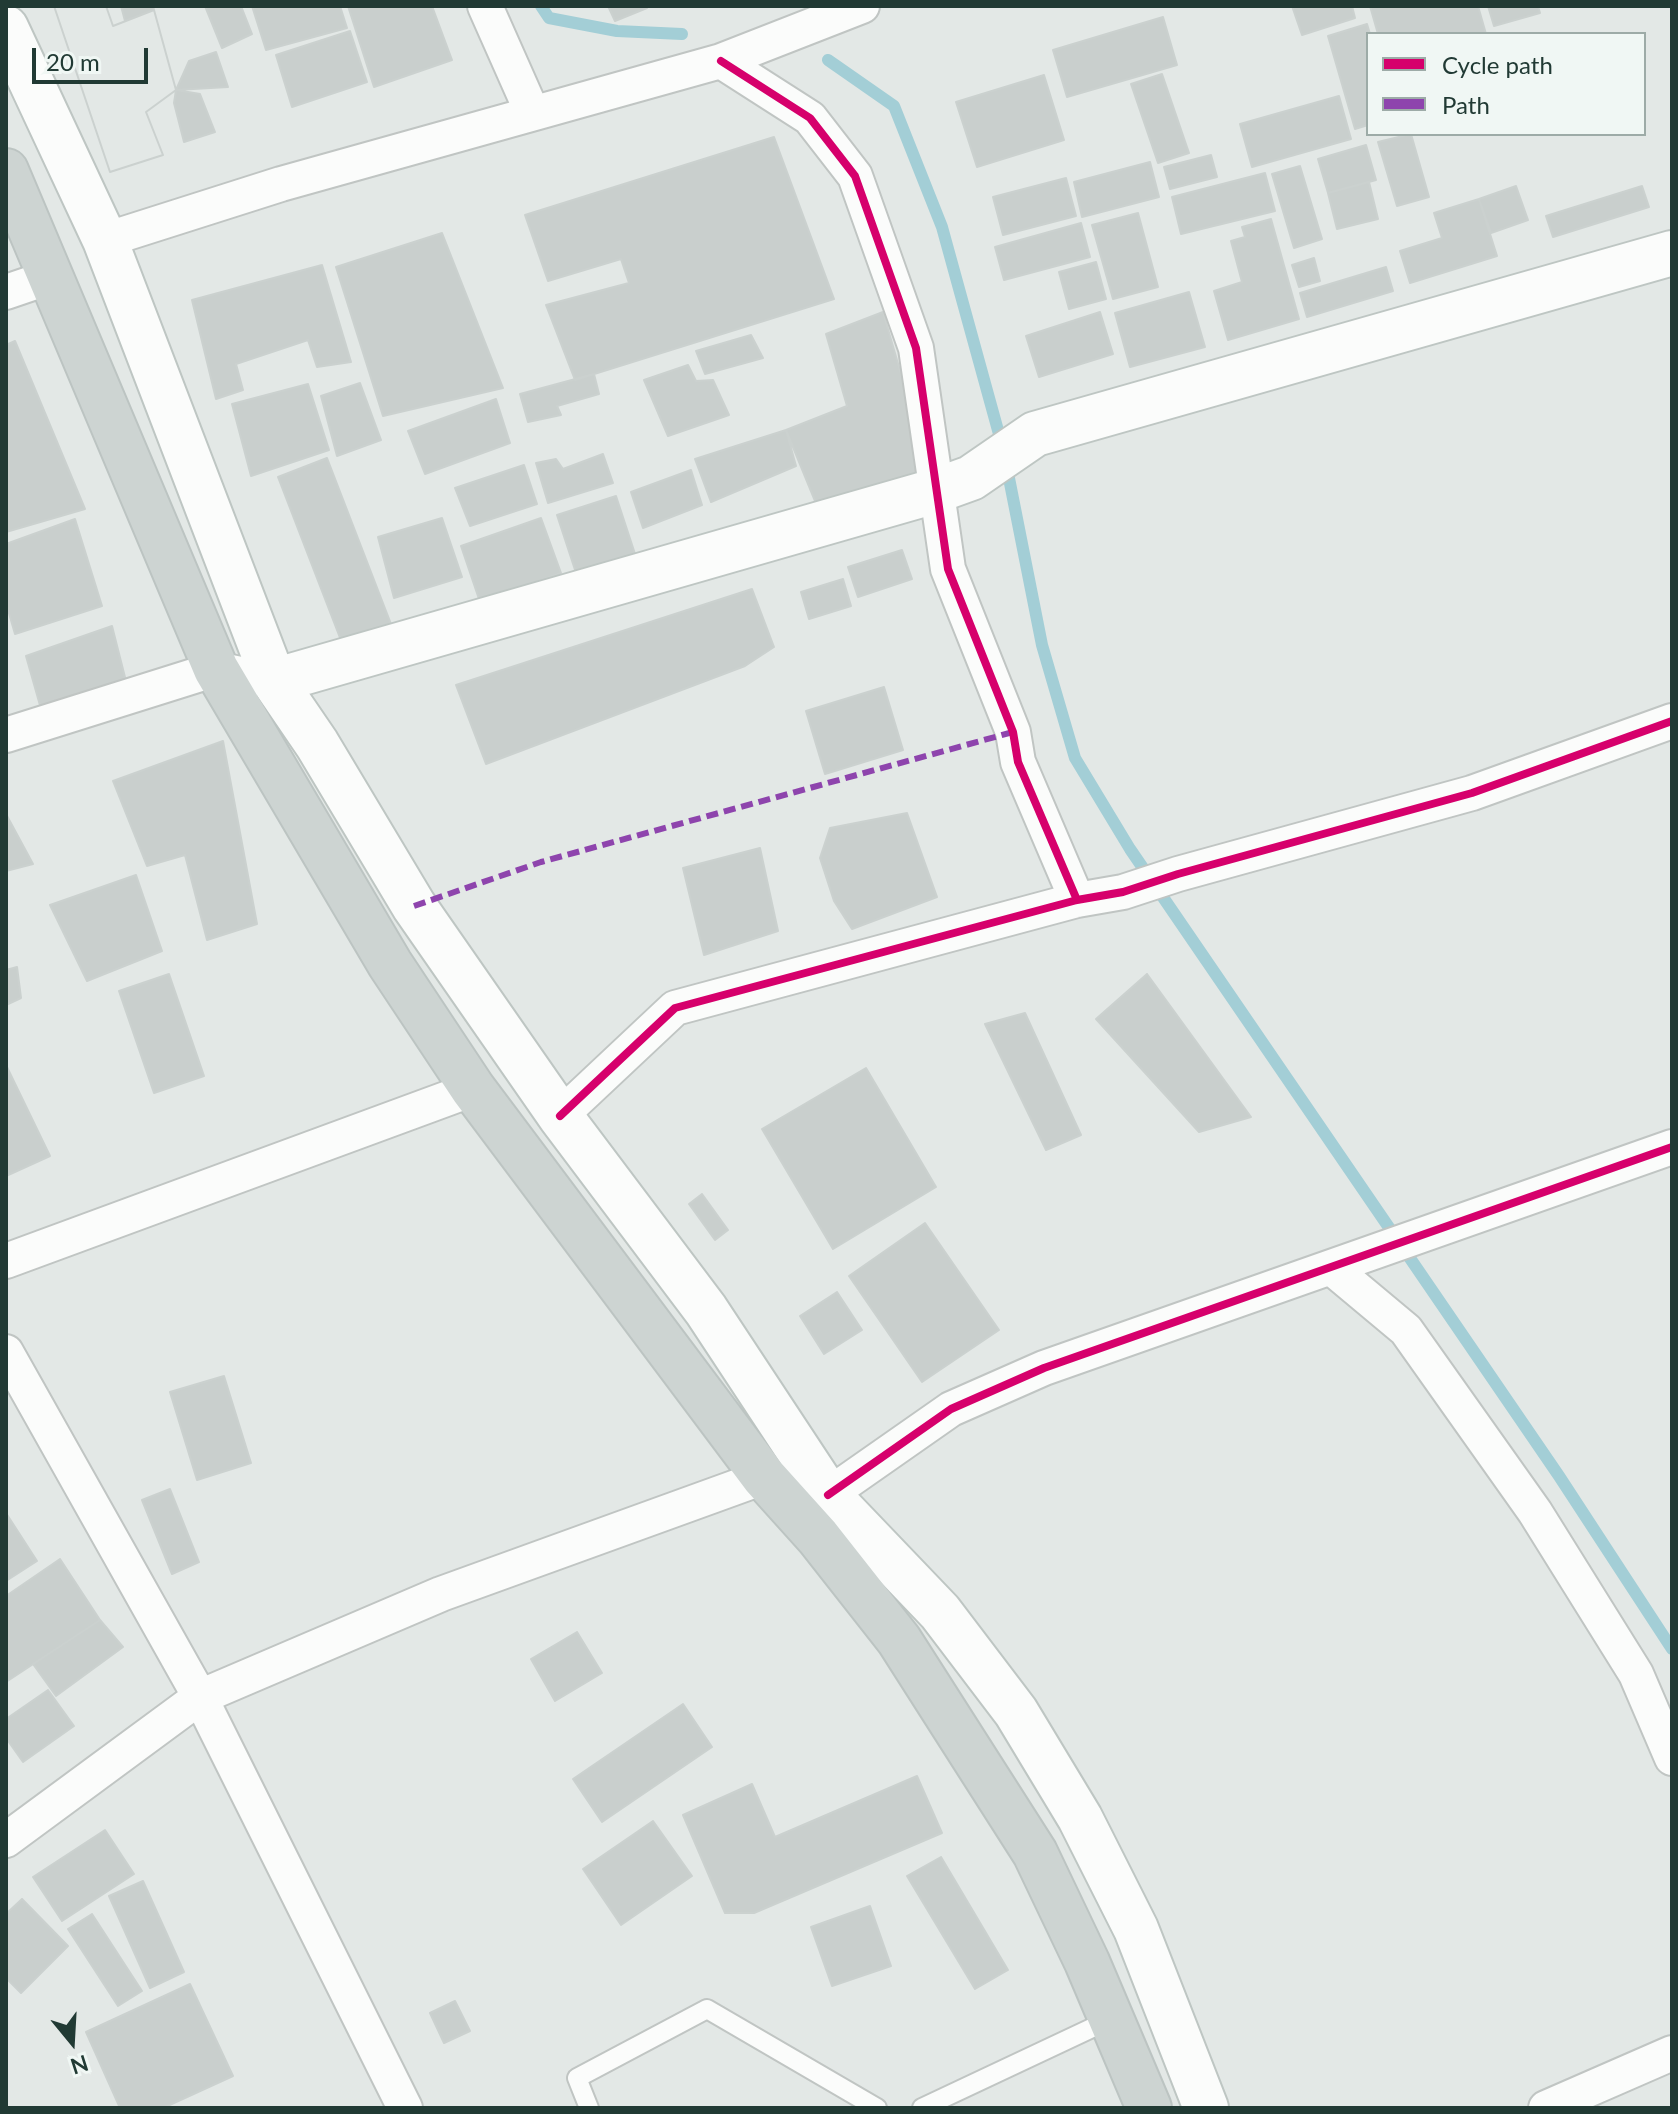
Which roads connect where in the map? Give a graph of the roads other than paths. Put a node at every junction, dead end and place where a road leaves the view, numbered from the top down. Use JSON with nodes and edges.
{"nodes":[{"id":1,"x":485,"y":6,"type":"edge"},
{"id":2,"x":862,"y":6,"type":"edge"},
{"id":3,"x":6,"y":28,"type":"edge"},
{"id":4,"x":721,"y":61,"type":"junction"},
{"id":5,"x":532,"y":112,"type":"junction"},
{"id":6,"x":6,"y":171,"type":"edge"},
{"id":7,"x":105,"y":240,"type":"junction"},
{"id":8,"x":1672,"y":253,"type":"edge"},
{"id":9,"x":50,"y":277,"type":"junction"},
{"id":10,"x":6,"y":292,"type":"edge"},
{"id":11,"x":953,"y":485,"type":"junction"},
{"id":12,"x":216,"y":669,"type":"junction"},
{"id":13,"x":274,"y":681,"type":"junction"},
{"id":14,"x":1672,"y":721,"type":"edge"},
{"id":15,"x":6,"y":735,"type":"edge"},
{"id":16,"x":1077,"y":900,"type":"junction"},
{"id":17,"x":473,"y":1089,"type":"junction"},
{"id":18,"x":560,"y":1116,"type":"junction"},
{"id":19,"x":1672,"y":1147,"type":"edge"},
{"id":20,"x":6,"y":1261,"type":"edge"},
{"id":21,"x":1333,"y":1269,"type":"junction"},
{"id":22,"x":6,"y":1352,"type":"edge"},
{"id":23,"x":764,"y":1477,"type":"junction"},
{"id":24,"x":828,"y":1495,"type":"junction"},
{"id":25,"x":200,"y":1697,"type":"junction"},
{"id":26,"x":1672,"y":1758,"type":"edge"},
{"id":27,"x":6,"y":1840,"type":"edge"},
{"id":28,"x":1111,"y":2019,"type":"junction"},
{"id":29,"x":1672,"y":2053,"type":"edge"},
{"id":30,"x":405,"y":2108,"type":"edge"},
{"id":31,"x":589,"y":2108,"type":"edge"},
{"id":32,"x":877,"y":2108,"type":"edge"},
{"id":33,"x":922,"y":2108,"type":"edge"},
{"id":34,"x":1149,"y":2108,"type":"edge"},
{"id":35,"x":1206,"y":2108,"type":"edge"},
{"id":36,"x":1546,"y":2108,"type":"edge"}],
"edges":[{"from":1,"to":5,"type":"street"},
{"from":2,"to":4,"type":"street"},
{"from":3,"to":7,"type":"main road"},
{"from":4,"to":5,"type":"street"},
{"from":4,"to":11,"type":"street"},
{"from":5,"to":7,"type":"street"},
{"from":6,"to":9,"type":"main road"},
{"from":7,"to":13,"type":"main road"},
{"from":8,"to":11,"type":"main road"},
{"from":9,"to":10,"type":"street"},
{"from":9,"to":12,"type":"main road"},
{"from":11,"to":13,"type":"main road"},
{"from":11,"to":16,"type":"street"},
{"from":12,"to":13,"type":"street"},
{"from":12,"to":15,"type":"street"},
{"from":12,"to":17,"type":"main road"},
{"from":13,"to":18,"type":"main road"},
{"from":14,"to":16,"type":"street"},
{"from":16,"to":18,"type":"street"},
{"from":17,"to":20,"type":"street"},
{"from":17,"to":23,"type":"main road"},
{"from":18,"to":24,"type":"main road"},
{"from":19,"to":21,"type":"street"},
{"from":21,"to":24,"type":"street"},
{"from":21,"to":26,"type":"street"},
{"from":22,"to":25,"type":"street"},
{"from":23,"to":25,"type":"street"},
{"from":23,"to":28,"type":"main road"},
{"from":24,"to":35,"type":"main road"},
{"from":25,"to":27,"type":"street"},
{"from":25,"to":30,"type":"street"},
{"from":28,"to":33,"type":"lane"},
{"from":28,"to":34,"type":"main road"},
{"from":29,"to":36,"type":"street"},
{"from":31,"to":32,"type":"lane"}]}
